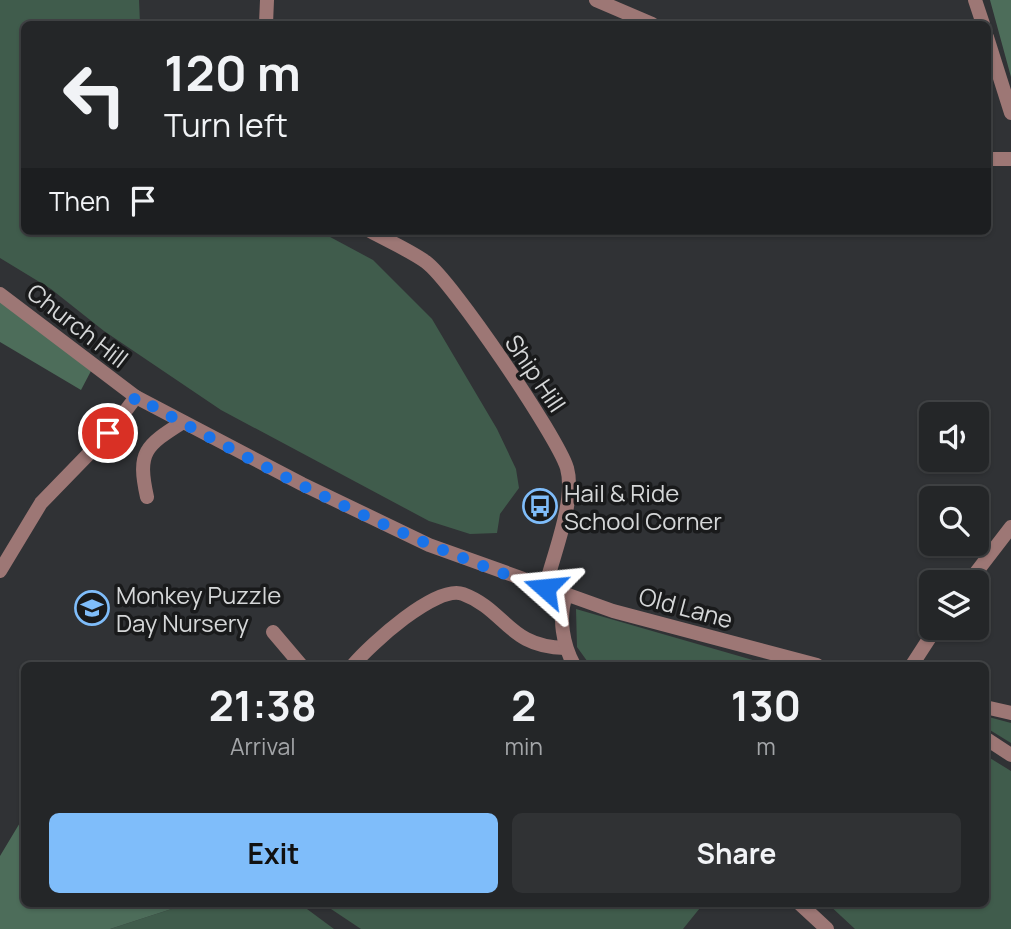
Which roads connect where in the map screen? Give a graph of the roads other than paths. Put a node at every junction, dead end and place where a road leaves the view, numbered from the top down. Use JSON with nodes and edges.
{"nodes":[{"id":1,"x":267,"y":0,"type":"edge"},
{"id":2,"x":596,"y":0,"type":"edge"},
{"id":3,"x":975,"y":0,"type":"edge"},
{"id":4,"x":266,"y":21,"type":"edge"},
{"id":5,"x":645,"y":21,"type":"edge"},
{"id":6,"x":982,"y":21,"type":"edge"},
{"id":7,"x":991,"y":50,"type":"edge"},
{"id":8,"x":1011,"y":113,"type":"edge"},
{"id":9,"x":991,"y":159,"type":"edge"},
{"id":10,"x":1011,"y":159,"type":"edge"},
{"id":11,"x":377,"y":235,"type":"edge"},
{"id":12,"x":0,"y":293,"type":"edge"},
{"id":13,"x":136,"y":397,"type":"junction"},
{"id":14,"x":183,"y":422,"type":"junction"},
{"id":15,"x":147,"y":497,"type":"dead end"},
{"id":16,"x":1011,"y":527,"type":"edge"},
{"id":17,"x":978,"y":570,"type":"edge"},
{"id":18,"x":0,"y":571,"type":"edge"},
{"id":19,"x":545,"y":588,"type":"junction"},
{"id":20,"x":566,"y":595,"type":"junction"},
{"id":21,"x":273,"y":632,"type":"dead end"},
{"id":22,"x":928,"y":640,"type":"edge"},
{"id":23,"x":565,"y":648,"type":"junction"},
{"id":24,"x":298,"y":662,"type":"edge"},
{"id":25,"x":355,"y":662,"type":"edge"},
{"id":26,"x":572,"y":662,"type":"edge"},
{"id":27,"x":806,"y":662,"type":"edge"},
{"id":28,"x":914,"y":662,"type":"edge"},
{"id":29,"x":989,"y":708,"type":"edge"},
{"id":30,"x":1011,"y":713,"type":"edge"},
{"id":31,"x":989,"y":741,"type":"edge"},
{"id":32,"x":1011,"y":755,"type":"edge"},
{"id":33,"x":803,"y":907,"type":"edge"},
{"id":34,"x":827,"y":929,"type":"edge"}],
"edges":[{"from":1,"to":4,"type":"street"},
{"from":2,"to":5,"type":"street"},
{"from":3,"to":6,"type":"street"},
{"from":7,"to":8,"type":"street"},
{"from":9,"to":10,"type":"street"},
{"from":11,"to":19,"type":"street","name":"Ship Hill"},
{"from":12,"to":13,"type":"street","name":"Church Hill"},
{"from":13,"to":14,"type":"street","name":"Church Hill"},
{"from":13,"to":18,"type":"street"},
{"from":14,"to":15,"type":"street"},
{"from":14,"to":19,"type":"street","name":"Church Hill"},
{"from":16,"to":17,"type":"street"},
{"from":19,"to":20,"type":"street","name":"Old Lane"},
{"from":20,"to":23,"type":"street"},
{"from":20,"to":27,"type":"street","name":"Old Lane"},
{"from":21,"to":24,"type":"street"},
{"from":22,"to":28,"type":"street"},
{"from":23,"to":25,"type":"street"},
{"from":23,"to":26,"type":"street"},
{"from":29,"to":30,"type":"street"},
{"from":31,"to":32,"type":"street"},
{"from":33,"to":34,"type":"street"}]}
